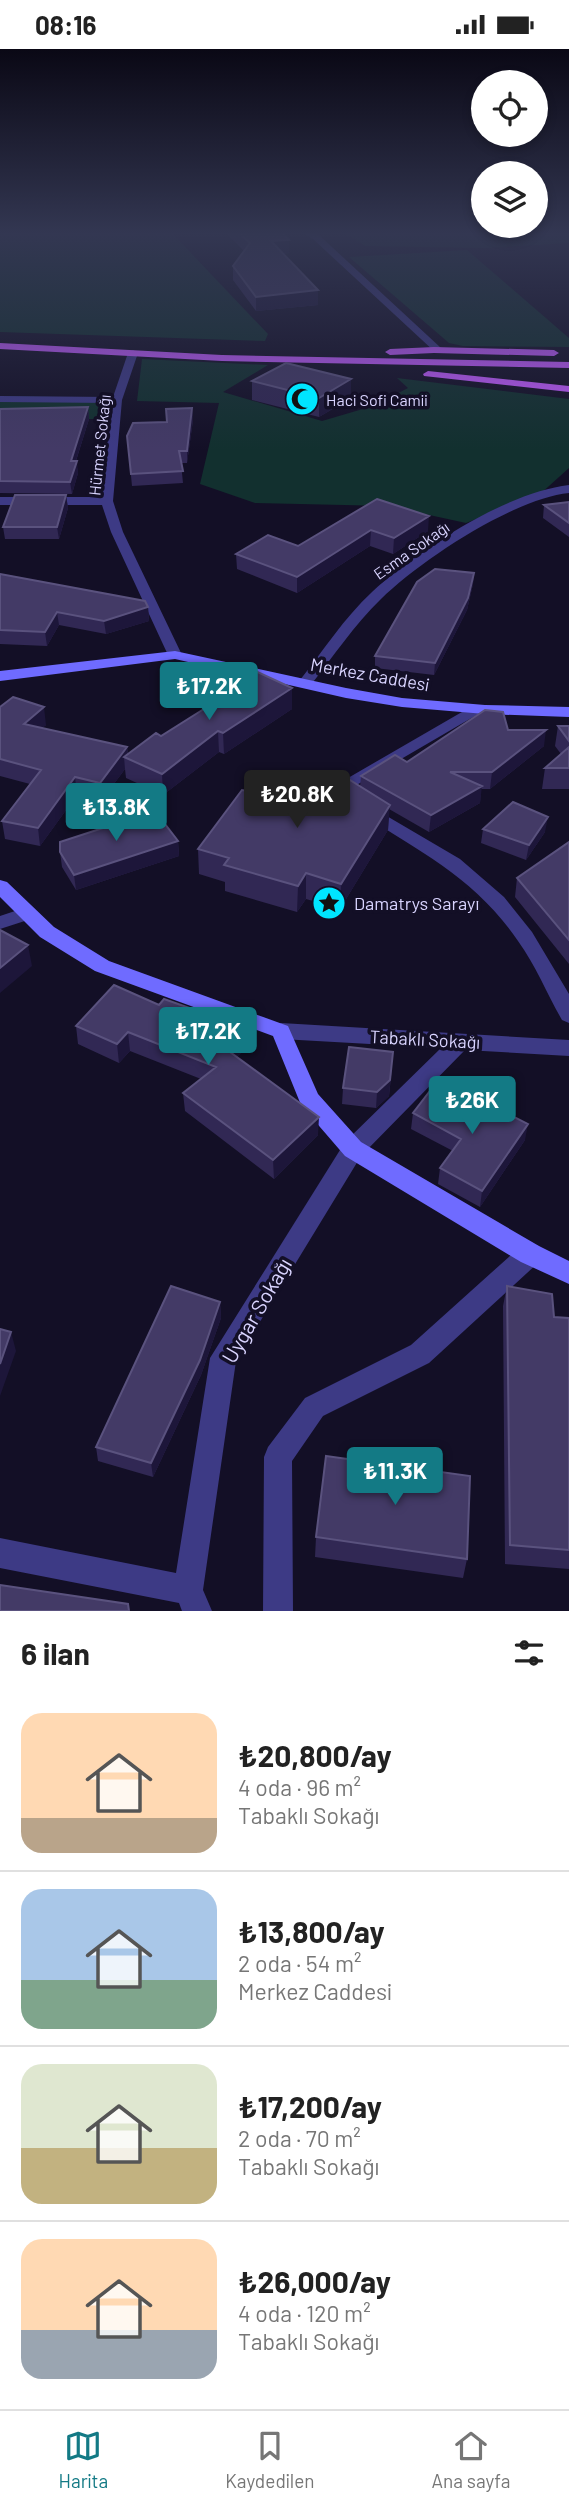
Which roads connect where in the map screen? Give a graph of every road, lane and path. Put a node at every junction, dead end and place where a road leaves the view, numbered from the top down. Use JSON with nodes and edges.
{"nodes":[{"id":1,"x":389,"y":305,"type":"edge"},
{"id":2,"x":0,"y":340,"type":"edge"},
{"id":3,"x":0,"y":346,"type":"edge"},
{"id":4,"x":438,"y":350,"type":"junction"},
{"id":5,"x":133,"y":353,"type":"junction"},
{"id":6,"x":348,"y":354,"type":"junction"},
{"id":7,"x":569,"y":356,"type":"edge"},
{"id":8,"x":222,"y":358,"type":"junction"},
{"id":9,"x":569,"y":365,"type":"edge"},
{"id":10,"x":360,"y":368,"type":"junction"},
{"id":11,"x":569,"y":376,"type":"edge"},
{"id":12,"x":569,"y":389,"type":"edge"},
{"id":13,"x":0,"y":400,"type":"edge"},
{"id":14,"x":117,"y":400,"type":"junction"},
{"id":15,"x":569,"y":489,"type":"edge"},
{"id":16,"x":0,"y":501,"type":"edge"},
{"id":17,"x":107,"y":501,"type":"junction"},
{"id":18,"x":174,"y":655,"type":"junction"},
{"id":19,"x":0,"y":676,"type":"edge"},
{"id":20,"x":305,"y":683,"type":"junction"},
{"id":21,"x":474,"y":710,"type":"junction"},
{"id":22,"x":569,"y":712,"type":"edge"},
{"id":23,"x":0,"y":886,"type":"edge"},
{"id":24,"x":27,"y":913,"type":"junction"},
{"id":25,"x":0,"y":923,"type":"edge"},
{"id":26,"x":569,"y":1015,"type":"edge"},
{"id":27,"x":281,"y":1031,"type":"junction"},
{"id":28,"x":461,"y":1041,"type":"junction"},
{"id":29,"x":569,"y":1048,"type":"edge"},
{"id":30,"x":353,"y":1149,"type":"junction"},
{"id":31,"x":530,"y":1254,"type":"junction"},
{"id":32,"x":569,"y":1273,"type":"edge"},
{"id":33,"x":0,"y":1553,"type":"edge"},
{"id":34,"x":192,"y":1600,"type":"edge"},
{"id":35,"x":278,"y":1611,"type":"edge"}],
"edges":[{"from":1,"to":4,"type":"street"},
{"from":2,"to":6,"type":"main road"},
{"from":3,"to":5,"type":"main road"},
{"from":4,"to":6,"type":"main road"},
{"from":4,"to":7,"type":"main road"},
{"from":5,"to":8,"type":"main road"},
{"from":5,"to":14,"type":"street","name":"Hürmet Sokağı"},
{"from":6,"to":7,"type":"main road"},
{"from":8,"to":9,"type":"main road"},
{"from":8,"to":10,"type":"main road"},
{"from":10,"to":11,"type":"main road"},
{"from":10,"to":12,"type":"main road"},
{"from":13,"to":14,"type":"street"},
{"from":14,"to":17,"type":"street","name":"Hürmet Sokağı"},
{"from":15,"to":20,"type":"street","name":"Esma Sokağı"},
{"from":16,"to":17,"type":"street"},
{"from":17,"to":18,"type":"street","name":"Hürmet Sokağı"},
{"from":18,"to":19,"type":"main road","name":"Merkez Caddesi"},
{"from":18,"to":20,"type":"main road","name":"Merkez Caddesi"},
{"from":20,"to":21,"type":"main road","name":"Merkez Caddesi"},
{"from":21,"to":22,"type":"main road","name":"Merkez Caddesi"},
{"from":21,"to":26,"type":"street"},
{"from":23,"to":24,"type":"main road"},
{"from":24,"to":25,"type":"street"},
{"from":24,"to":27,"type":"main road"},
{"from":27,"to":28,"type":"street","name":"Tabaklı Sokağı"},
{"from":27,"to":30,"type":"main road"},
{"from":28,"to":29,"type":"street","name":"Tabaklı Sokağı"},
{"from":28,"to":30,"type":"street","name":"Uygar Sokağı"},
{"from":30,"to":31,"type":"main road"},
{"from":30,"to":34,"type":"street","name":"Uygar Sokağı"},
{"from":31,"to":32,"type":"main road"},
{"from":31,"to":35,"type":"street"},
{"from":33,"to":34,"type":"street"}]}
